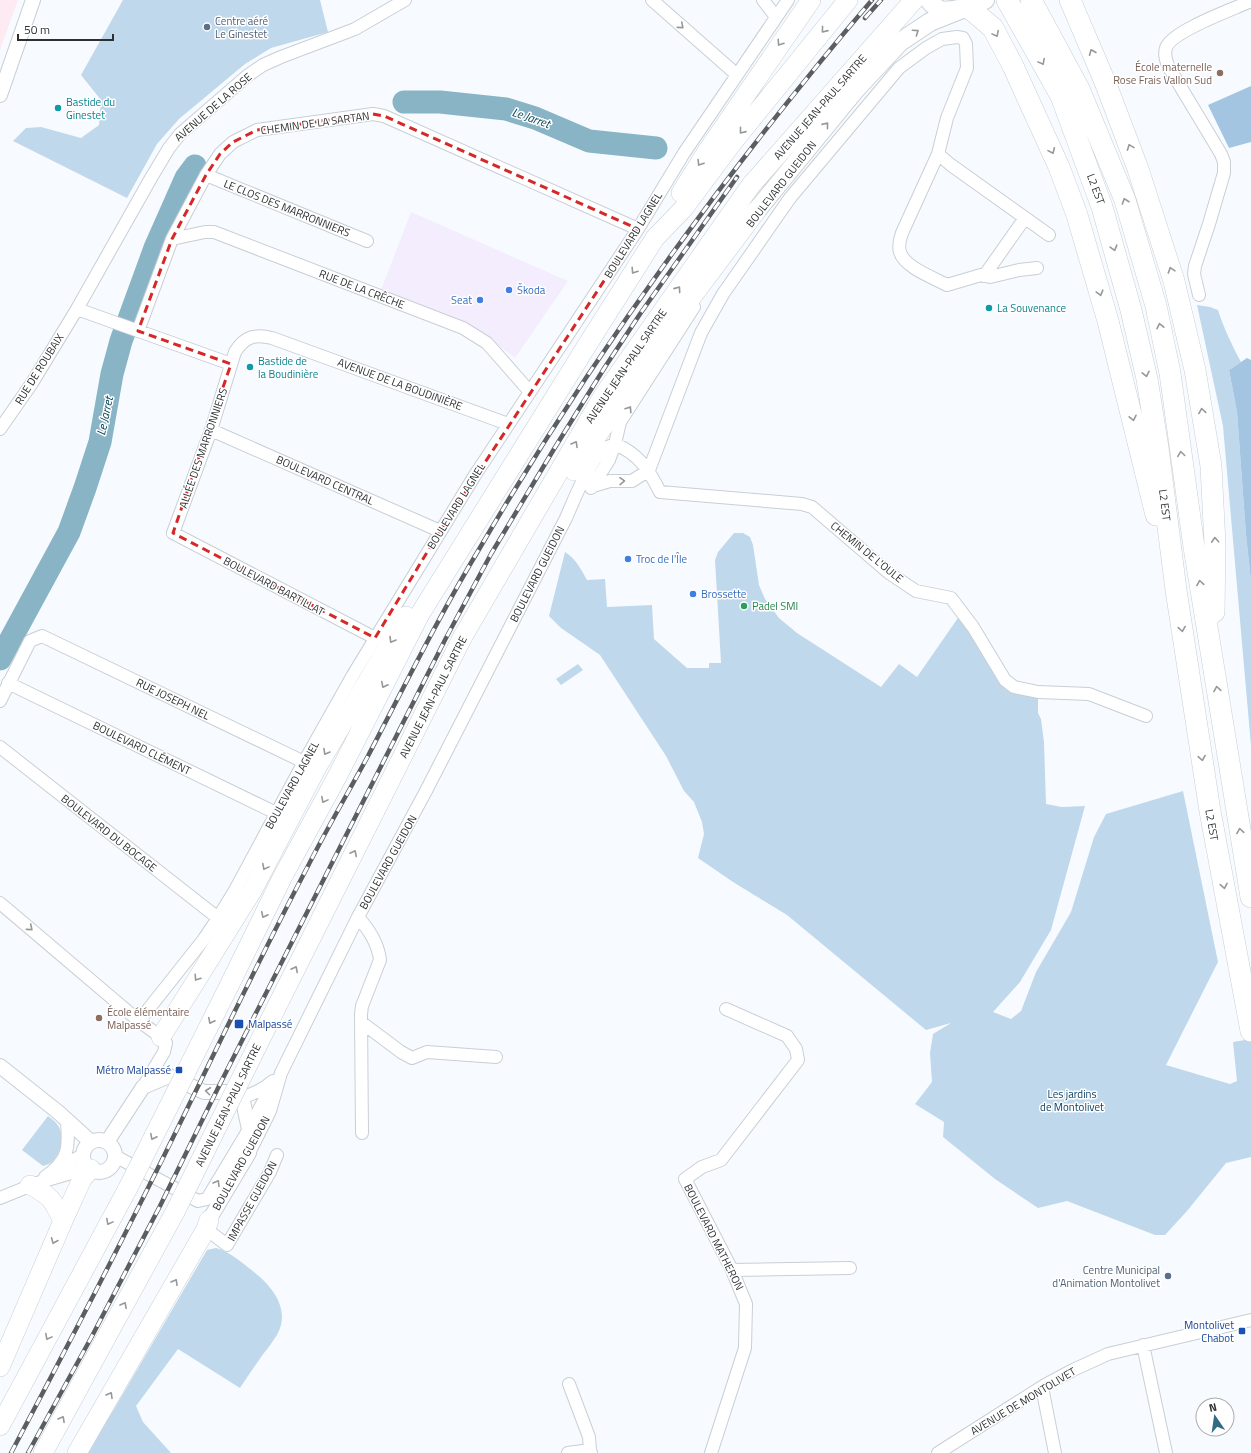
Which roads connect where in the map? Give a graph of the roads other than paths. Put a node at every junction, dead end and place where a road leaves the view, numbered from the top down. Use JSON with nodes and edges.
{"nodes":[{"id":1,"x":33,"y":0,"type":"edge"},
{"id":2,"x":405,"y":0,"type":"edge"},
{"id":3,"x":652,"y":0,"type":"edge"},
{"id":4,"x":763,"y":0,"type":"edge"},
{"id":5,"x":788,"y":0,"type":"edge"},
{"id":6,"x":811,"y":0,"type":"edge"},
{"id":7,"x":848,"y":0,"type":"edge"},
{"id":8,"x":1007,"y":0,"type":"edge"},
{"id":9,"x":1070,"y":0,"type":"edge"},
{"id":10,"x":924,"y":1,"type":"edge"},
{"id":11,"x":1251,"y":1,"type":"edge"},
{"id":12,"x":970,"y":2,"type":"edge"},
{"id":13,"x":1036,"y":8,"type":"edge"},
{"id":14,"x":776,"y":17,"type":"junction"},
{"id":15,"x":736,"y":74,"type":"junction"},
{"id":16,"x":0,"y":95,"type":"edge"},
{"id":17,"x":938,"y":154,"type":"junction"},
{"id":18,"x":206,"y":175,"type":"junction"},
{"id":19,"x":758,"y":210,"type":"junction"},
{"id":20,"x":1025,"y":218,"type":"junction"},
{"id":21,"x":638,"y":229,"type":"junction"},
{"id":22,"x":1049,"y":235,"type":"dead end"},
{"id":23,"x":655,"y":238,"type":"junction"},
{"id":24,"x":172,"y":239,"type":"junction"},
{"id":25,"x":367,"y":241,"type":"dead end"},
{"id":26,"x":1037,"y":268,"type":"dead end"},
{"id":27,"x":984,"y":276,"type":"junction"},
{"id":28,"x":1199,"y":296,"type":"dead end"},
{"id":29,"x":77,"y":309,"type":"junction"},
{"id":30,"x":134,"y":330,"type":"junction"},
{"id":31,"x":591,"y":339,"type":"junction"},
{"id":32,"x":231,"y":364,"type":"junction"},
{"id":33,"x":530,"y":392,"type":"junction"},
{"id":34,"x":508,"y":424,"type":"junction"},
{"id":35,"x":0,"y":429,"type":"edge"},
{"id":36,"x":211,"y":430,"type":"junction"},
{"id":37,"x":615,"y":444,"type":"junction"},
{"id":38,"x":649,"y":470,"type":"junction"},
{"id":39,"x":593,"y":486,"type":"junction"},
{"id":40,"x":572,"y":505,"type":"junction"},
{"id":41,"x":440,"y":531,"type":"junction"},
{"id":42,"x":173,"y":533,"type":"joint"},
{"id":43,"x":1176,"y":590,"type":"junction"},
{"id":44,"x":375,"y":638,"type":"junction"},
{"id":45,"x":462,"y":638,"type":"junction"},
{"id":46,"x":1213,"y":663,"type":"junction"},
{"id":47,"x":8,"y":683,"type":"junction"},
{"id":48,"x":0,"y":701,"type":"edge"},
{"id":49,"x":1146,"y":716,"type":"dead end"},
{"id":50,"x":0,"y":747,"type":"edge"},
{"id":51,"x":304,"y":762,"type":"junction"},
{"id":52,"x":276,"y":812,"type":"junction"},
{"id":53,"x":1251,"y":897,"type":"edge"},
{"id":54,"x":0,"y":903,"type":"edge"},
{"id":55,"x":358,"y":917,"type":"junction"},
{"id":56,"x":218,"y":918,"type":"junction"},
{"id":57,"x":726,"y":1009,"type":"dead end"},
{"id":58,"x":139,"y":1021,"type":"junction"},
{"id":59,"x":361,"y":1022,"type":"junction"},
{"id":60,"x":1251,"y":1031,"type":"edge"},
{"id":61,"x":162,"y":1045,"type":"junction"},
{"id":62,"x":496,"y":1057,"type":"dead end"},
{"id":63,"x":0,"y":1066,"type":"edge"},
{"id":64,"x":281,"y":1073,"type":"junction"},
{"id":65,"x":143,"y":1087,"type":"junction"},
{"id":66,"x":242,"y":1097,"type":"junction"},
{"id":67,"x":66,"y":1121,"type":"junction"},
{"id":68,"x":249,"y":1129,"type":"junction"},
{"id":69,"x":362,"y":1133,"type":"dead end"},
{"id":70,"x":91,"y":1142,"type":"junction"},
{"id":71,"x":107,"y":1142,"type":"junction"},
{"id":72,"x":249,"y":1153,"type":"junction"},
{"id":73,"x":277,"y":1155,"type":"dead end"},
{"id":74,"x":115,"y":1156,"type":"junction"},
{"id":75,"x":87,"y":1163,"type":"junction"},
{"id":76,"x":57,"y":1168,"type":"junction"},
{"id":77,"x":34,"y":1184,"type":"junction"},
{"id":78,"x":0,"y":1198,"type":"edge"},
{"id":79,"x":63,"y":1220,"type":"junction"},
{"id":80,"x":208,"y":1224,"type":"junction"},
{"id":81,"x":850,"y":1268,"type":"dead end"},
{"id":82,"x":732,"y":1270,"type":"junction"},
{"id":83,"x":1251,"y":1320,"type":"edge"},
{"id":84,"x":1143,"y":1345,"type":"junction"},
{"id":85,"x":0,"y":1367,"type":"edge"},
{"id":86,"x":569,"y":1384,"type":"dead end"},
{"id":87,"x":1042,"y":1387,"type":"junction"},
{"id":88,"x":0,"y":1426,"type":"edge"},
{"id":89,"x":591,"y":1452,"type":"edge"},
{"id":90,"x":43,"y":1453,"type":"edge"},
{"id":91,"x":77,"y":1453,"type":"edge"},
{"id":92,"x":568,"y":1453,"type":"edge"},
{"id":93,"x":711,"y":1453,"type":"edge"},
{"id":94,"x":938,"y":1453,"type":"edge"},
{"id":95,"x":1055,"y":1453,"type":"edge"},
{"id":96,"x":1166,"y":1453,"type":"edge"}],
"edges":[{"from":1,"to":16,"type":"street"},
{"from":2,"to":29,"type":"street","name":"AVENUE DE LA ROSE"},
{"from":3,"to":15,"type":"street","one_way":true},
{"from":4,"to":14,"type":"street"},
{"from":5,"to":14,"type":"street","name":"BOULEVARD LAGNEL"},
{"from":6,"to":23,"type":"highway","one_way":true},
{"from":7,"to":23,"type":"highway","one_way":true},
{"from":8,"to":43,"type":"highway","name":"L2 EST","one_way":true},
{"from":46,"to":9,"type":"highway","one_way":true},
{"from":10,"to":12,"type":"main road"},
{"from":45,"to":10,"type":"highway","name":"AVENUE JEAN-PAUL SARTRE","one_way":true},
{"from":11,"to":28,"type":"street"},
{"from":19,"to":12,"type":"main road","name":"BOULEVARD GUEIDON","one_way":true},
{"from":12,"to":43,"type":"highway","one_way":true},
{"from":46,"to":13,"type":"highway","name":"L2 EST","one_way":true},
{"from":14,"to":15,"type":"street","name":"BOULEVARD LAGNEL"},
{"from":15,"to":21,"type":"street","name":"BOULEVARD LAGNEL"},
{"from":17,"to":20,"type":"street"},
{"from":17,"to":27,"type":"street"},
{"from":17,"to":38,"type":"street","name":"BOULEVARD GUEIDON"},
{"from":18,"to":21,"type":"street","name":"CHEMIN DE LA SARTAN"},
{"from":18,"to":24,"type":"street","name":"CHEMIN DE LA SARTAN"},
{"from":18,"to":25,"type":"street","name":"LE CLOS DES MARRONNIERS"},
{"from":37,"to":19,"type":"street","name":"BOULEVARD GUEIDON","one_way":true},
{"from":19,"to":45,"type":"highway"},
{"from":20,"to":22,"type":"street"},
{"from":20,"to":27,"type":"street"},
{"from":21,"to":33,"type":"street","name":"BOULEVARD LAGNEL"},
{"from":23,"to":31,"type":"highway","one_way":true},
{"from":24,"to":30,"type":"street","name":"CHEMIN DE LA SARTAN"},
{"from":24,"to":33,"type":"street","name":"RUE DE LA CRÊCHE"},
{"from":26,"to":27,"type":"street"},
{"from":29,"to":30,"type":"street"},
{"from":29,"to":35,"type":"street","name":"RUE DE ROUBAIX"},
{"from":30,"to":32,"type":"street"},
{"from":31,"to":61,"type":"highway","one_way":true},
{"from":31,"to":88,"type":"highway","one_way":true,"bridge":true},
{"from":32,"to":34,"type":"street","name":"AVENUE DE LA BOUDINIÈRE"},
{"from":32,"to":36,"type":"street","name":"ALLÉE DES MARRONNIERS"},
{"from":33,"to":34,"type":"street","name":"BOULEVARD LAGNEL"},
{"from":34,"to":41,"type":"street","name":"BOULEVARD LAGNEL"},
{"from":36,"to":41,"type":"street","name":"BOULEVARD CENTRAL"},
{"from":36,"to":42,"type":"street","name":"ALLÉE DES MARRONNIERS"},
{"from":37,"to":38,"type":"street"},
{"from":37,"to":39,"type":"street","name":"BOULEVARD GUEIDON"},
{"from":37,"to":40,"type":"street","name":"BOULEVARD GUEIDON"},
{"from":39,"to":38,"type":"street","name":"BOULEVARD GUEIDON","one_way":true},
{"from":38,"to":49,"type":"street","name":"CHEMIN DE L'OULE"},
{"from":39,"to":40,"type":"street","name":"BOULEVARD GUEIDON"},
{"from":40,"to":55,"type":"street","name":"BOULEVARD GUEIDON"},
{"from":41,"to":44,"type":"street","name":"BOULEVARD LAGNEL"},
{"from":42,"to":44,"type":"street","name":"BOULEVARD BARTILLAT"},
{"from":43,"to":60,"type":"highway","name":"L2 EST","one_way":true},
{"from":44,"to":51,"type":"street","name":"BOULEVARD LAGNEL"},
{"from":90,"to":45,"type":"highway","name":"AVENUE JEAN-PAUL SARTRE","one_way":true,"bridge":true},
{"from":53,"to":46,"type":"highway","name":"L2 EST","one_way":true},
{"from":47,"to":48,"type":"street"},
{"from":47,"to":51,"type":"street","name":"RUE JOSEPH NEL"},
{"from":47,"to":52,"type":"street","name":"BOULEVARD CLÉMENT"},
{"from":50,"to":56,"type":"street","name":"BOULEVARD DU BOCAGE"},
{"from":51,"to":52,"type":"street","name":"BOULEVARD LAGNEL"},
{"from":52,"to":56,"type":"street","name":"BOULEVARD LAGNEL"},
{"from":54,"to":58,"type":"street","one_way":true},
{"from":55,"to":59,"type":"street"},
{"from":55,"to":64,"type":"street","name":"BOULEVARD GUEIDON"},
{"from":56,"to":58,"type":"street","name":"BOULEVARD LAGNEL"},
{"from":57,"to":82,"type":"street","name":"BOULEVARD MATHERON"},
{"from":58,"to":61,"type":"street"},
{"from":59,"to":62,"type":"street"},
{"from":59,"to":69,"type":"street"},
{"from":61,"to":65,"type":"street"},
{"from":63,"to":67,"type":"street"},
{"from":64,"to":66,"type":"street"},
{"from":64,"to":68,"type":"street"},
{"from":64,"to":72,"type":"street","name":"BOULEVARD GUEIDON"},
{"from":66,"to":65,"type":"street","one_way":true},
{"from":65,"to":71,"type":"street"},
{"from":66,"to":68,"type":"street"},
{"from":67,"to":70,"type":"street"},
{"from":67,"to":76,"type":"street"},
{"from":68,"to":72,"type":"street"},
{"from":74,"to":68,"type":"street","one_way":true},
{"from":70,"to":71,"type":"street"},
{"from":70,"to":75,"type":"street"},
{"from":71,"to":74,"type":"street"},
{"from":72,"to":80,"type":"street","name":"BOULEVARD GUEIDON"},
{"from":73,"to":80,"type":"street","name":"IMPASSE GUEIDON"},
{"from":74,"to":75,"type":"street"},
{"from":75,"to":76,"type":"street"},
{"from":75,"to":77,"type":"street"},
{"from":75,"to":79,"type":"highway"},
{"from":76,"to":77,"type":"street"},
{"from":77,"to":78,"type":"street"},
{"from":77,"to":79,"type":"highway"},
{"from":79,"to":85,"type":"highway","one_way":true},
{"from":91,"to":80,"type":"highway","one_way":true},
{"from":81,"to":82,"type":"street"},
{"from":82,"to":93,"type":"street","name":"BOULEVARD MATHERON"},
{"from":83,"to":84,"type":"street","name":"AVENUE DE MONTOLIVET"},
{"from":84,"to":87,"type":"street","name":"AVENUE DE MONTOLIVET"},
{"from":84,"to":96,"type":"street"},
{"from":86,"to":89,"type":"street"},
{"from":87,"to":94,"type":"street","name":"AVENUE DE MONTOLIVET"},
{"from":87,"to":95,"type":"street"},
{"from":89,"to":92,"type":"street"}]}
